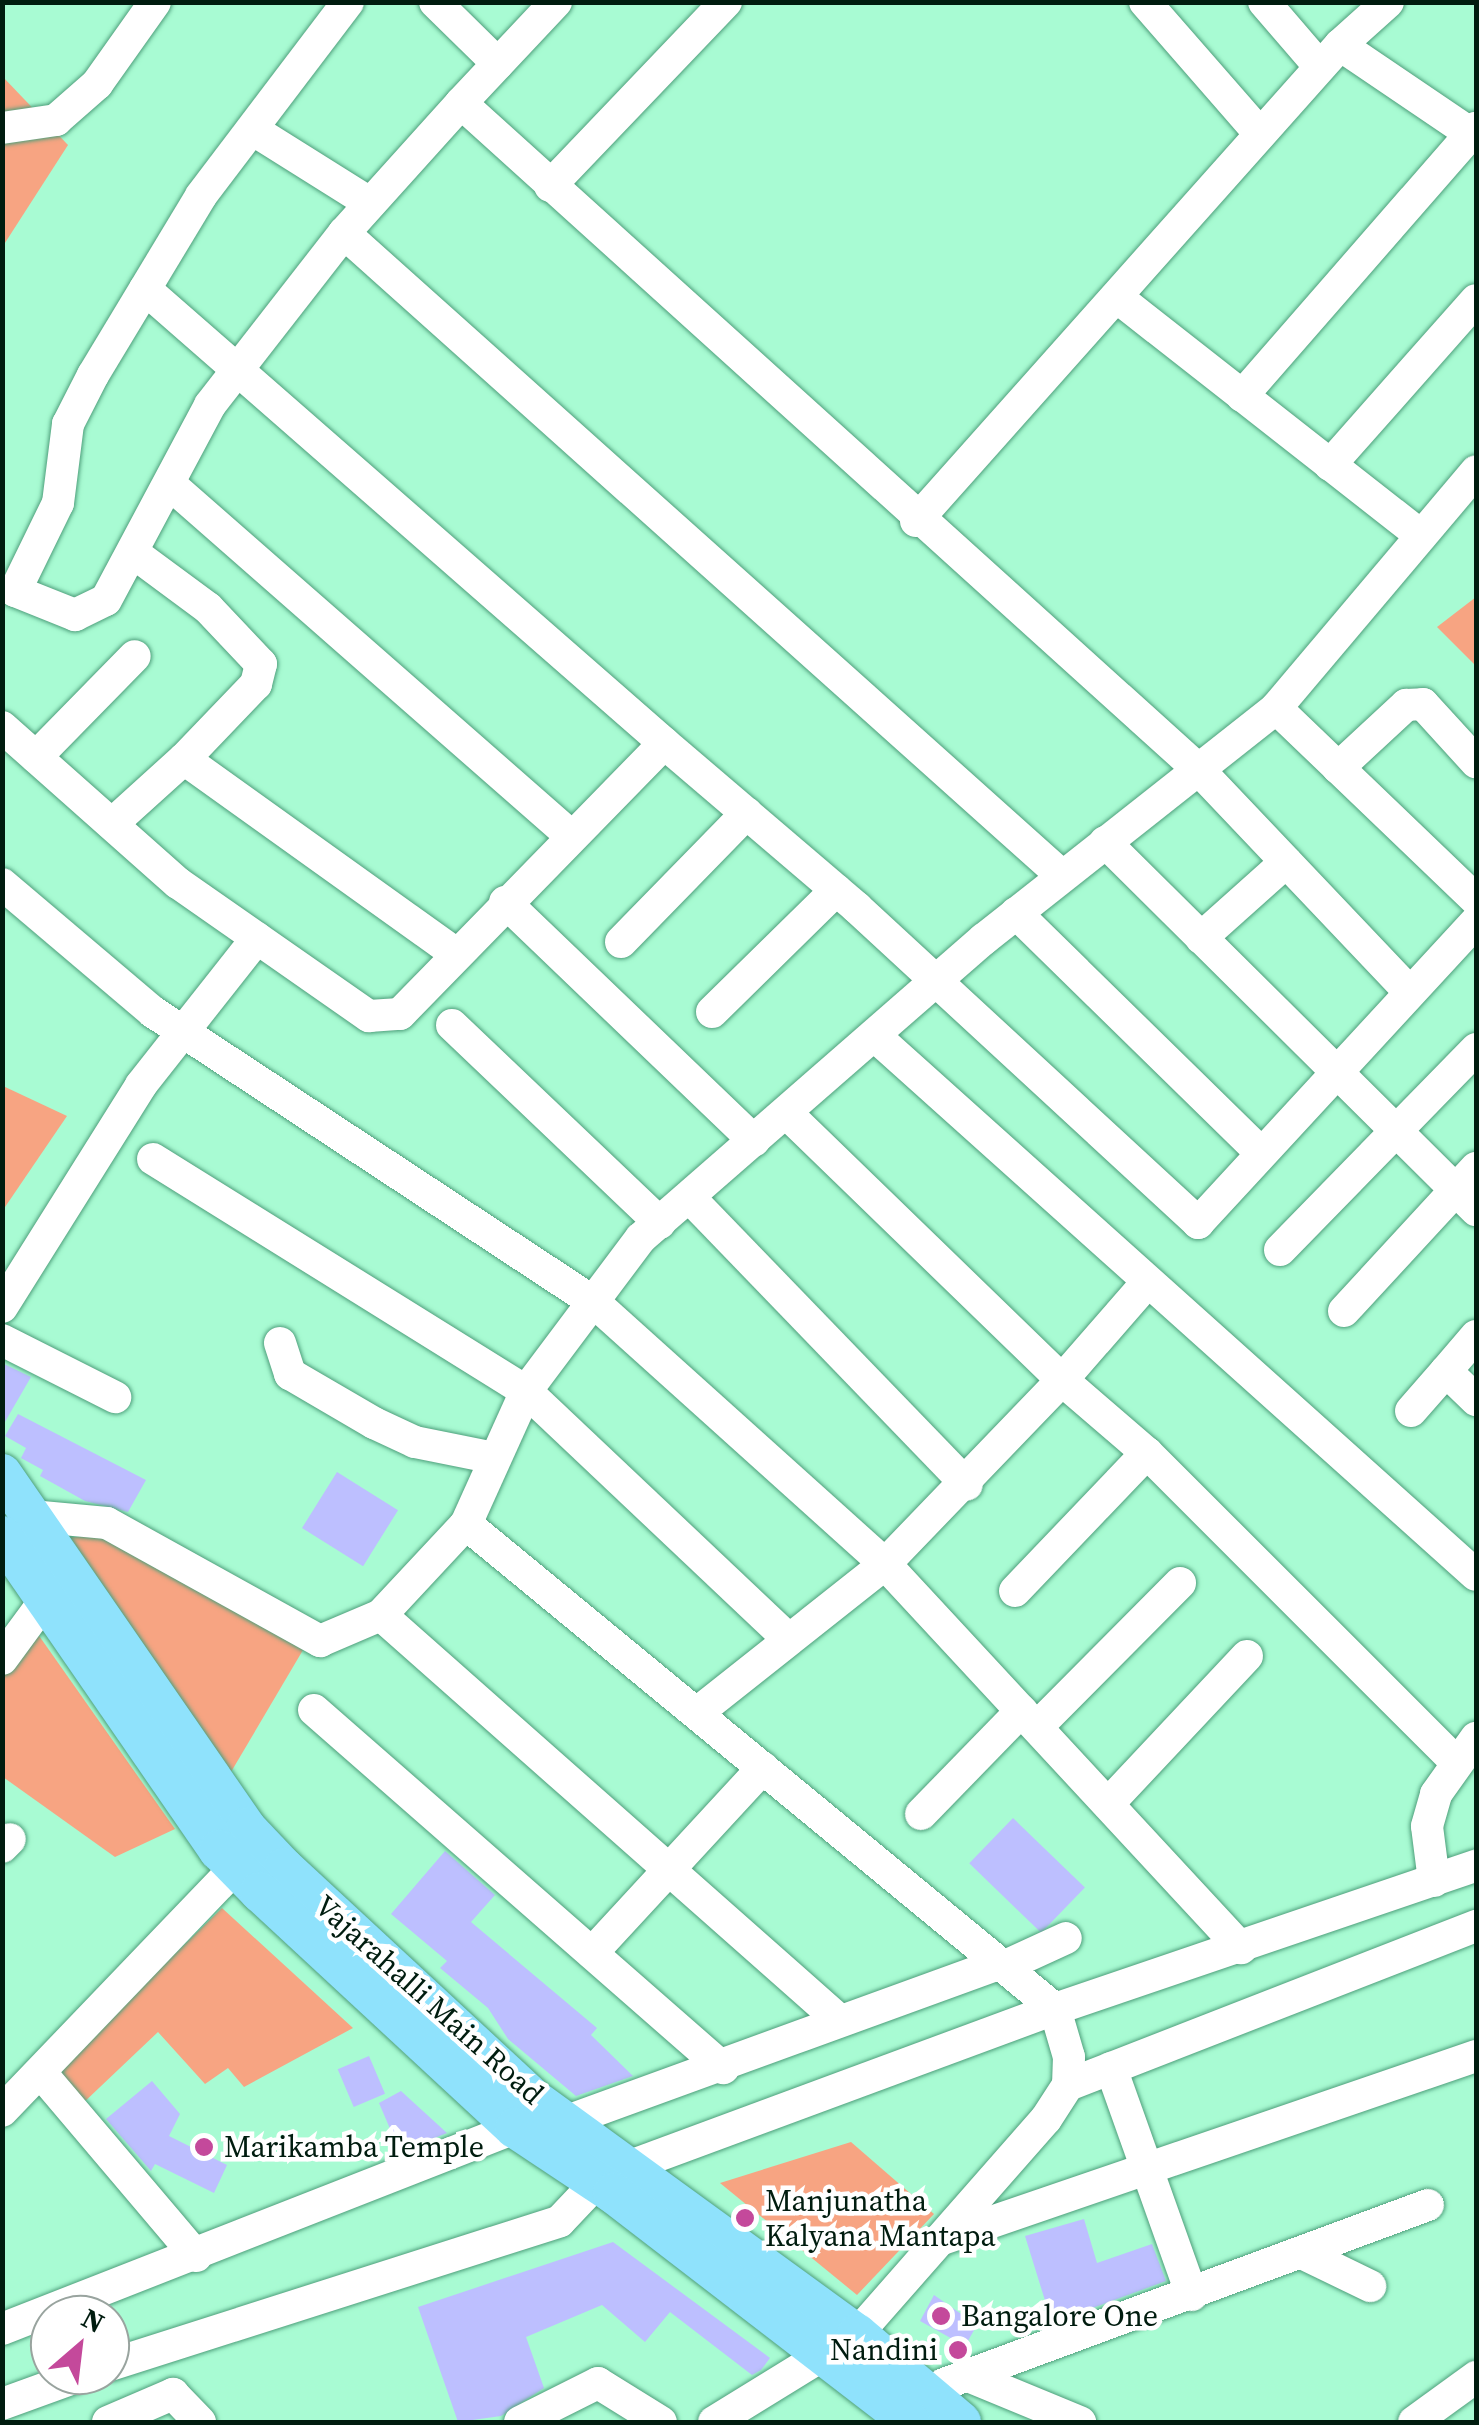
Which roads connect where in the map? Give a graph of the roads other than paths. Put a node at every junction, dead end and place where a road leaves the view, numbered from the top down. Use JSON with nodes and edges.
{"nodes":[{"id":1,"x":155,"y":2,"type":"edge"},
{"id":2,"x":348,"y":2,"type":"edge"},
{"id":3,"x":435,"y":2,"type":"edge"},
{"id":4,"x":556,"y":2,"type":"edge"},
{"id":5,"x":726,"y":2,"type":"edge"},
{"id":6,"x":1145,"y":2,"type":"edge"},
{"id":7,"x":1264,"y":2,"type":"edge"},
{"id":8,"x":1388,"y":2,"type":"edge"},
{"id":9,"x":1329,"y":56,"type":"junction"},
{"id":10,"x":498,"y":64,"type":"junction"},
{"id":11,"x":461,"y":104,"type":"junction"},
{"id":12,"x":2,"y":128,"type":"edge"},
{"id":13,"x":255,"y":131,"type":"junction"},
{"id":14,"x":1475,"y":133,"type":"edge"},
{"id":15,"x":1260,"y":134,"type":"junction"},
{"id":16,"x":550,"y":186,"type":"junction"},
{"id":17,"x":370,"y":203,"type":"junction"},
{"id":18,"x":344,"y":233,"type":"junction"},
{"id":19,"x":144,"y":289,"type":"junction"},
{"id":20,"x":1118,"y":298,"type":"junction"},
{"id":21,"x":1476,"y":300,"type":"edge"},
{"id":22,"x":236,"y":372,"type":"junction"},
{"id":23,"x":1242,"y":396,"type":"junction"},
{"id":24,"x":1330,"y":465,"type":"junction"},
{"id":25,"x":1476,"y":471,"type":"edge"},
{"id":26,"x":172,"y":486,"type":"junction"},
{"id":27,"x":916,"y":522,"type":"junction"},
{"id":28,"x":1421,"y":536,"type":"junction"},
{"id":29,"x":135,"y":554,"type":"junction"},
{"id":30,"x":6,"y":592,"type":"edge"},
{"id":31,"x":135,"y":656,"type":"dead end"},
{"id":32,"x":1276,"y":708,"type":"junction"},
{"id":33,"x":2,"y":727,"type":"edge"},
{"id":34,"x":664,"y":742,"type":"junction"},
{"id":35,"x":36,"y":756,"type":"junction"},
{"id":36,"x":184,"y":759,"type":"junction"},
{"id":37,"x":1476,"y":762,"type":"edge"},
{"id":38,"x":1338,"y":768,"type":"junction"},
{"id":39,"x":1199,"y":770,"type":"junction"},
{"id":40,"x":747,"y":813,"type":"junction"},
{"id":41,"x":112,"y":824,"type":"junction"},
{"id":42,"x":570,"y":835,"type":"junction"},
{"id":43,"x":1105,"y":842,"type":"junction"},
{"id":44,"x":1286,"y":862,"type":"junction"},
{"id":45,"x":1061,"y":876,"type":"junction"},
{"id":46,"x":2,"y":884,"type":"edge"},
{"id":47,"x":836,"y":890,"type":"junction"},
{"id":48,"x":1476,"y":900,"type":"edge"},
{"id":49,"x":505,"y":902,"type":"junction"},
{"id":50,"x":1016,"y":913,"type":"junction"},
{"id":51,"x":1476,"y":922,"type":"edge"},
{"id":52,"x":257,"y":938,"type":"junction"},
{"id":53,"x":1201,"y":938,"type":"junction"},
{"id":54,"x":621,"y":942,"type":"dead end"},
{"id":55,"x":456,"y":954,"type":"junction"},
{"id":56,"x":937,"y":980,"type":"junction"},
{"id":57,"x":1409,"y":991,"type":"junction"},
{"id":58,"x":712,"y":1012,"type":"dead end"},
{"id":59,"x":452,"y":1025,"type":"dead end"},
{"id":60,"x":180,"y":1030,"type":"junction"},
{"id":61,"x":874,"y":1036,"type":"junction"},
{"id":62,"x":1476,"y":1049,"type":"edge"},
{"id":63,"x":1333,"y":1070,"type":"junction"},
{"id":64,"x":786,"y":1113,"type":"junction"},
{"id":65,"x":1394,"y":1130,"type":"junction"},
{"id":66,"x":754,"y":1141,"type":"junction"},
{"id":67,"x":1258,"y":1150,"type":"junction"},
{"id":68,"x":153,"y":1159,"type":"dead end"},
{"id":69,"x":1470,"y":1189,"type":"edge"},
{"id":70,"x":691,"y":1199,"type":"junction"},
{"id":71,"x":660,"y":1223,"type":"junction"},
{"id":72,"x":1280,"y":1250,"type":"dead end"},
{"id":73,"x":1144,"y":1286,"type":"junction"},
{"id":74,"x":595,"y":1302,"type":"junction"},
{"id":75,"x":2,"y":1308,"type":"edge"},
{"id":76,"x":1344,"y":1311,"type":"dead end"},
{"id":77,"x":1476,"y":1336,"type":"edge"},
{"id":78,"x":2,"y":1340,"type":"edge"},
{"id":79,"x":280,"y":1343,"type":"dead end"},
{"id":80,"x":1446,"y":1372,"type":"junction"},
{"id":81,"x":1062,"y":1380,"type":"junction"},
{"id":82,"x":526,"y":1390,"type":"junction"},
{"id":83,"x":116,"y":1397,"type":"dead end"},
{"id":84,"x":1476,"y":1400,"type":"edge"},
{"id":85,"x":1411,"y":1411,"type":"dead end"},
{"id":86,"x":1147,"y":1454,"type":"junction"},
{"id":87,"x":494,"y":1458,"type":"junction"},
{"id":88,"x":2,"y":1474,"type":"edge"},
{"id":89,"x":968,"y":1485,"type":"junction"},
{"id":90,"x":466,"y":1524,"type":"junction"},
{"id":91,"x":17,"y":1526,"type":"edge"},
{"id":92,"x":885,"y":1564,"type":"junction"},
{"id":93,"x":1476,"y":1575,"type":"edge"},
{"id":94,"x":1180,"y":1583,"type":"dead end"},
{"id":95,"x":1015,"y":1591,"type":"dead end"},
{"id":96,"x":46,"y":1599,"type":"junction"},
{"id":97,"x":381,"y":1615,"type":"junction"},
{"id":98,"x":787,"y":1638,"type":"junction"},
{"id":99,"x":1247,"y":1656,"type":"dead end"},
{"id":100,"x":2,"y":1659,"type":"edge"},
{"id":101,"x":314,"y":1710,"type":"dead end"},
{"id":102,"x":697,"y":1713,"type":"junction"},
{"id":103,"x":1029,"y":1719,"type":"junction"},
{"id":104,"x":1466,"y":1749,"type":"edge"},
{"id":105,"x":764,"y":1768,"type":"junction"},
{"id":106,"x":1108,"y":1804,"type":"junction"},
{"id":107,"x":921,"y":1814,"type":"dead end"},
{"id":108,"x":1476,"y":1866,"type":"edge"},
{"id":109,"x":236,"y":1867,"type":"junction"},
{"id":110,"x":669,"y":1870,"type":"junction"},
{"id":111,"x":1434,"y":1881,"type":"junction"},
{"id":112,"x":1476,"y":1926,"type":"edge"},
{"id":113,"x":1066,"y":1938,"type":"dead end"},
{"id":114,"x":1241,"y":1948,"type":"junction"},
{"id":115,"x":592,"y":1953,"type":"junction"},
{"id":116,"x":1002,"y":1965,"type":"junction"},
{"id":117,"x":1055,"y":2009,"type":"junction"},
{"id":118,"x":839,"y":2020,"type":"junction"},
{"id":119,"x":1476,"y":2056,"type":"edge"},
{"id":120,"x":723,"y":2068,"type":"junction"},
{"id":121,"x":1111,"y":2068,"type":"junction"},
{"id":122,"x":41,"y":2072,"type":"junction"},
{"id":123,"x":1068,"y":2085,"type":"junction"},
{"id":124,"x":2,"y":2111,"type":"edge"},
{"id":125,"x":567,"y":2121,"type":"junction"},
{"id":126,"x":515,"y":2128,"type":"junction"},
{"id":127,"x":633,"y":2165,"type":"junction"},
{"id":128,"x":1150,"y":2170,"type":"junction"},
{"id":129,"x":597,"y":2182,"type":"junction"},
{"id":130,"x":1428,"y":2205,"type":"dead end"},
{"id":131,"x":940,"y":2239,"type":"junction"},
{"id":132,"x":1302,"y":2253,"type":"junction"},
{"id":133,"x":196,"y":2256,"type":"junction"},
{"id":134,"x":1370,"y":2286,"type":"dead end"},
{"id":135,"x":1192,"y":2295,"type":"junction"},
{"id":136,"x":8,"y":2318,"type":"edge"},
{"id":137,"x":841,"y":2343,"type":"junction"},
{"id":138,"x":130,"y":2359,"type":"edge"},
{"id":139,"x":1476,"y":2376,"type":"edge"},
{"id":140,"x":972,"y":2378,"type":"junction"},
{"id":141,"x":30,"y":2394,"type":"edge"},
{"id":142,"x":2,"y":2404,"type":"edge"},
{"id":143,"x":913,"y":2410,"type":"edge"},
{"id":144,"x":108,"y":2422,"type":"edge"},
{"id":145,"x":200,"y":2422,"type":"edge"},
{"id":146,"x":520,"y":2422,"type":"edge"},
{"id":147,"x":661,"y":2422,"type":"edge"},
{"id":148,"x":714,"y":2422,"type":"edge"},
{"id":149,"x":961,"y":2422,"type":"edge"},
{"id":150,"x":1080,"y":2422,"type":"edge"},
{"id":151,"x":1414,"y":2422,"type":"edge"}],
"edges":[{"from":1,"to":12,"type":"street"},
{"from":2,"to":13,"type":"street"},
{"from":3,"to":10,"type":"street"},
{"from":4,"to":10,"type":"street"},
{"from":5,"to":16,"type":"street"},
{"from":6,"to":15,"type":"street"},
{"from":7,"to":9,"type":"street"},
{"from":8,"to":9,"type":"street"},
{"from":9,"to":14,"type":"street"},
{"from":9,"to":15,"type":"street"},
{"from":10,"to":11,"type":"street"},
{"from":11,"to":16,"type":"street"},
{"from":11,"to":17,"type":"street"},
{"from":13,"to":17,"type":"street"},
{"from":13,"to":19,"type":"street"},
{"from":14,"to":23,"type":"street"},
{"from":15,"to":20,"type":"street"},
{"from":16,"to":27,"type":"street"},
{"from":17,"to":18,"type":"street"},
{"from":18,"to":22,"type":"street"},
{"from":18,"to":45,"type":"street"},
{"from":19,"to":22,"type":"street"},
{"from":19,"to":30,"type":"street"},
{"from":20,"to":23,"type":"street"},
{"from":20,"to":27,"type":"street"},
{"from":21,"to":24,"type":"street"},
{"from":22,"to":26,"type":"street"},
{"from":22,"to":34,"type":"street"},
{"from":23,"to":24,"type":"street"},
{"from":24,"to":28,"type":"street"},
{"from":25,"to":28,"type":"street"},
{"from":26,"to":29,"type":"street"},
{"from":26,"to":42,"type":"street"},
{"from":27,"to":39,"type":"street"},
{"from":28,"to":32,"type":"street"},
{"from":29,"to":30,"type":"street"},
{"from":29,"to":36,"type":"street"},
{"from":31,"to":35,"type":"street"},
{"from":32,"to":38,"type":"street"},
{"from":32,"to":39,"type":"street"},
{"from":33,"to":35,"type":"street"},
{"from":34,"to":40,"type":"street"},
{"from":34,"to":42,"type":"street"},
{"from":35,"to":41,"type":"street"},
{"from":36,"to":41,"type":"street"},
{"from":36,"to":55,"type":"street"},
{"from":37,"to":38,"type":"street"},
{"from":38,"to":48,"type":"street"},
{"from":39,"to":43,"type":"street"},
{"from":39,"to":44,"type":"street"},
{"from":40,"to":47,"type":"street"},
{"from":40,"to":54,"type":"street"},
{"from":41,"to":52,"type":"street"},
{"from":42,"to":49,"type":"street"},
{"from":43,"to":45,"type":"street"},
{"from":43,"to":53,"type":"street"},
{"from":44,"to":53,"type":"street"},
{"from":44,"to":57,"type":"street"},
{"from":45,"to":50,"type":"street"},
{"from":46,"to":60,"type":"street"},
{"from":47,"to":56,"type":"street"},
{"from":47,"to":58,"type":"street"},
{"from":49,"to":55,"type":"street"},
{"from":49,"to":66,"type":"street"},
{"from":50,"to":56,"type":"street"},
{"from":50,"to":67,"type":"street"},
{"from":51,"to":57,"type":"street"},
{"from":52,"to":55,"type":"street"},
{"from":52,"to":60,"type":"street"},
{"from":53,"to":63,"type":"street"},
{"from":56,"to":61,"type":"street"},
{"from":56,"to":67,"type":"street"},
{"from":57,"to":63,"type":"street"},
{"from":59,"to":71,"type":"street"},
{"from":60,"to":74,"type":"street"},
{"from":60,"to":75,"type":"street"},
{"from":61,"to":64,"type":"street"},
{"from":61,"to":73,"type":"street"},
{"from":62,"to":65,"type":"street"},
{"from":63,"to":65,"type":"street"},
{"from":63,"to":67,"type":"street"},
{"from":64,"to":66,"type":"street"},
{"from":64,"to":81,"type":"street"},
{"from":65,"to":69,"type":"street"},
{"from":65,"to":72,"type":"street"},
{"from":66,"to":70,"type":"street"},
{"from":68,"to":82,"type":"street"},
{"from":69,"to":76,"type":"street"},
{"from":70,"to":71,"type":"street"},
{"from":70,"to":89,"type":"street"},
{"from":71,"to":74,"type":"street"},
{"from":73,"to":81,"type":"street"},
{"from":73,"to":93,"type":"street"},
{"from":74,"to":82,"type":"street"},
{"from":74,"to":92,"type":"street"},
{"from":77,"to":80,"type":"street"},
{"from":78,"to":83,"type":"street"},
{"from":79,"to":87,"type":"street"},
{"from":80,"to":84,"type":"street"},
{"from":80,"to":85,"type":"street"},
{"from":81,"to":86,"type":"street"},
{"from":81,"to":89,"type":"street"},
{"from":82,"to":87,"type":"street"},
{"from":82,"to":98,"type":"street"},
{"from":86,"to":95,"type":"street"},
{"from":86,"to":104,"type":"street"},
{"from":87,"to":90,"type":"street"},
{"from":88,"to":91,"type":"main road","name":"Vajarahalli Main Road"},
{"from":89,"to":92,"type":"street"},
{"from":90,"to":97,"type":"street"},
{"from":90,"to":102,"type":"street"},
{"from":91,"to":96,"type":"main road","name":"Vajarahalli Main Road"},
{"from":91,"to":97,"type":"street"},
{"from":91,"to":125,"type":"main road","name":"Vajarahalli Main Road"},
{"from":92,"to":98,"type":"street"},
{"from":92,"to":103,"type":"street"},
{"from":94,"to":103,"type":"street"},
{"from":96,"to":100,"type":"street"},
{"from":96,"to":109,"type":"main road","name":"Vajarahalli Main Road"},
{"from":97,"to":110,"type":"street"},
{"from":98,"to":102,"type":"street"},
{"from":99,"to":106,"type":"street"},
{"from":101,"to":115,"type":"street"},
{"from":102,"to":105,"type":"street"},
{"from":103,"to":106,"type":"street"},
{"from":103,"to":107,"type":"street"},
{"from":104,"to":111,"type":"street"},
{"from":105,"to":110,"type":"street"},
{"from":105,"to":116,"type":"street"},
{"from":106,"to":114,"type":"street"},
{"from":108,"to":111,"type":"street"},
{"from":109,"to":122,"type":"street"},
{"from":109,"to":126,"type":"main road","name":"Vajarahalli Main Road"},
{"from":110,"to":115,"type":"street"},
{"from":110,"to":118,"type":"street"},
{"from":111,"to":114,"type":"street"},
{"from":112,"to":121,"type":"street"},
{"from":113,"to":116,"type":"street"},
{"from":114,"to":117,"type":"street"},
{"from":115,"to":120,"type":"street"},
{"from":116,"to":117,"type":"street"},
{"from":116,"to":118,"type":"street"},
{"from":117,"to":123,"type":"street"},
{"from":117,"to":127,"type":"street"},
{"from":118,"to":120,"type":"street"},
{"from":119,"to":128,"type":"street"},
{"from":120,"to":125,"type":"street"},
{"from":121,"to":123,"type":"street"},
{"from":121,"to":128,"type":"street"},
{"from":122,"to":124,"type":"street"},
{"from":122,"to":133,"type":"street"},
{"from":123,"to":131,"type":"street"},
{"from":125,"to":127,"type":"main road","name":"Vajarahalli Main Road"},
{"from":126,"to":129,"type":"main road","name":"Vajarahalli Main Road"},
{"from":126,"to":133,"type":"street"},
{"from":127,"to":129,"type":"street"},
{"from":127,"to":137,"type":"main road","name":"Vajarahalli Main Road"},
{"from":128,"to":131,"type":"street"},
{"from":128,"to":135,"type":"street"},
{"from":129,"to":137,"type":"main road","name":"Vajarahalli Main Road"},
{"from":129,"to":138,"type":"street"},
{"from":130,"to":132,"type":"street"},
{"from":131,"to":137,"type":"street"},
{"from":132,"to":134,"type":"street"},
{"from":132,"to":135,"type":"street"},
{"from":133,"to":136,"type":"street"},
{"from":135,"to":140,"type":"street"},
{"from":137,"to":143,"type":"main road","name":"Vajarahalli Main Road"},
{"from":137,"to":148,"type":"street"},
{"from":139,"to":151,"type":"street"},
{"from":140,"to":143,"type":"street"},
{"from":140,"to":150,"type":"street"},
{"from":141,"to":142,"type":"street"},
{"from":143,"to":149,"type":"main road","name":"Vajarahalli Main Road"},
{"from":144,"to":145,"type":"street"},
{"from":146,"to":147,"type":"street"}]}
